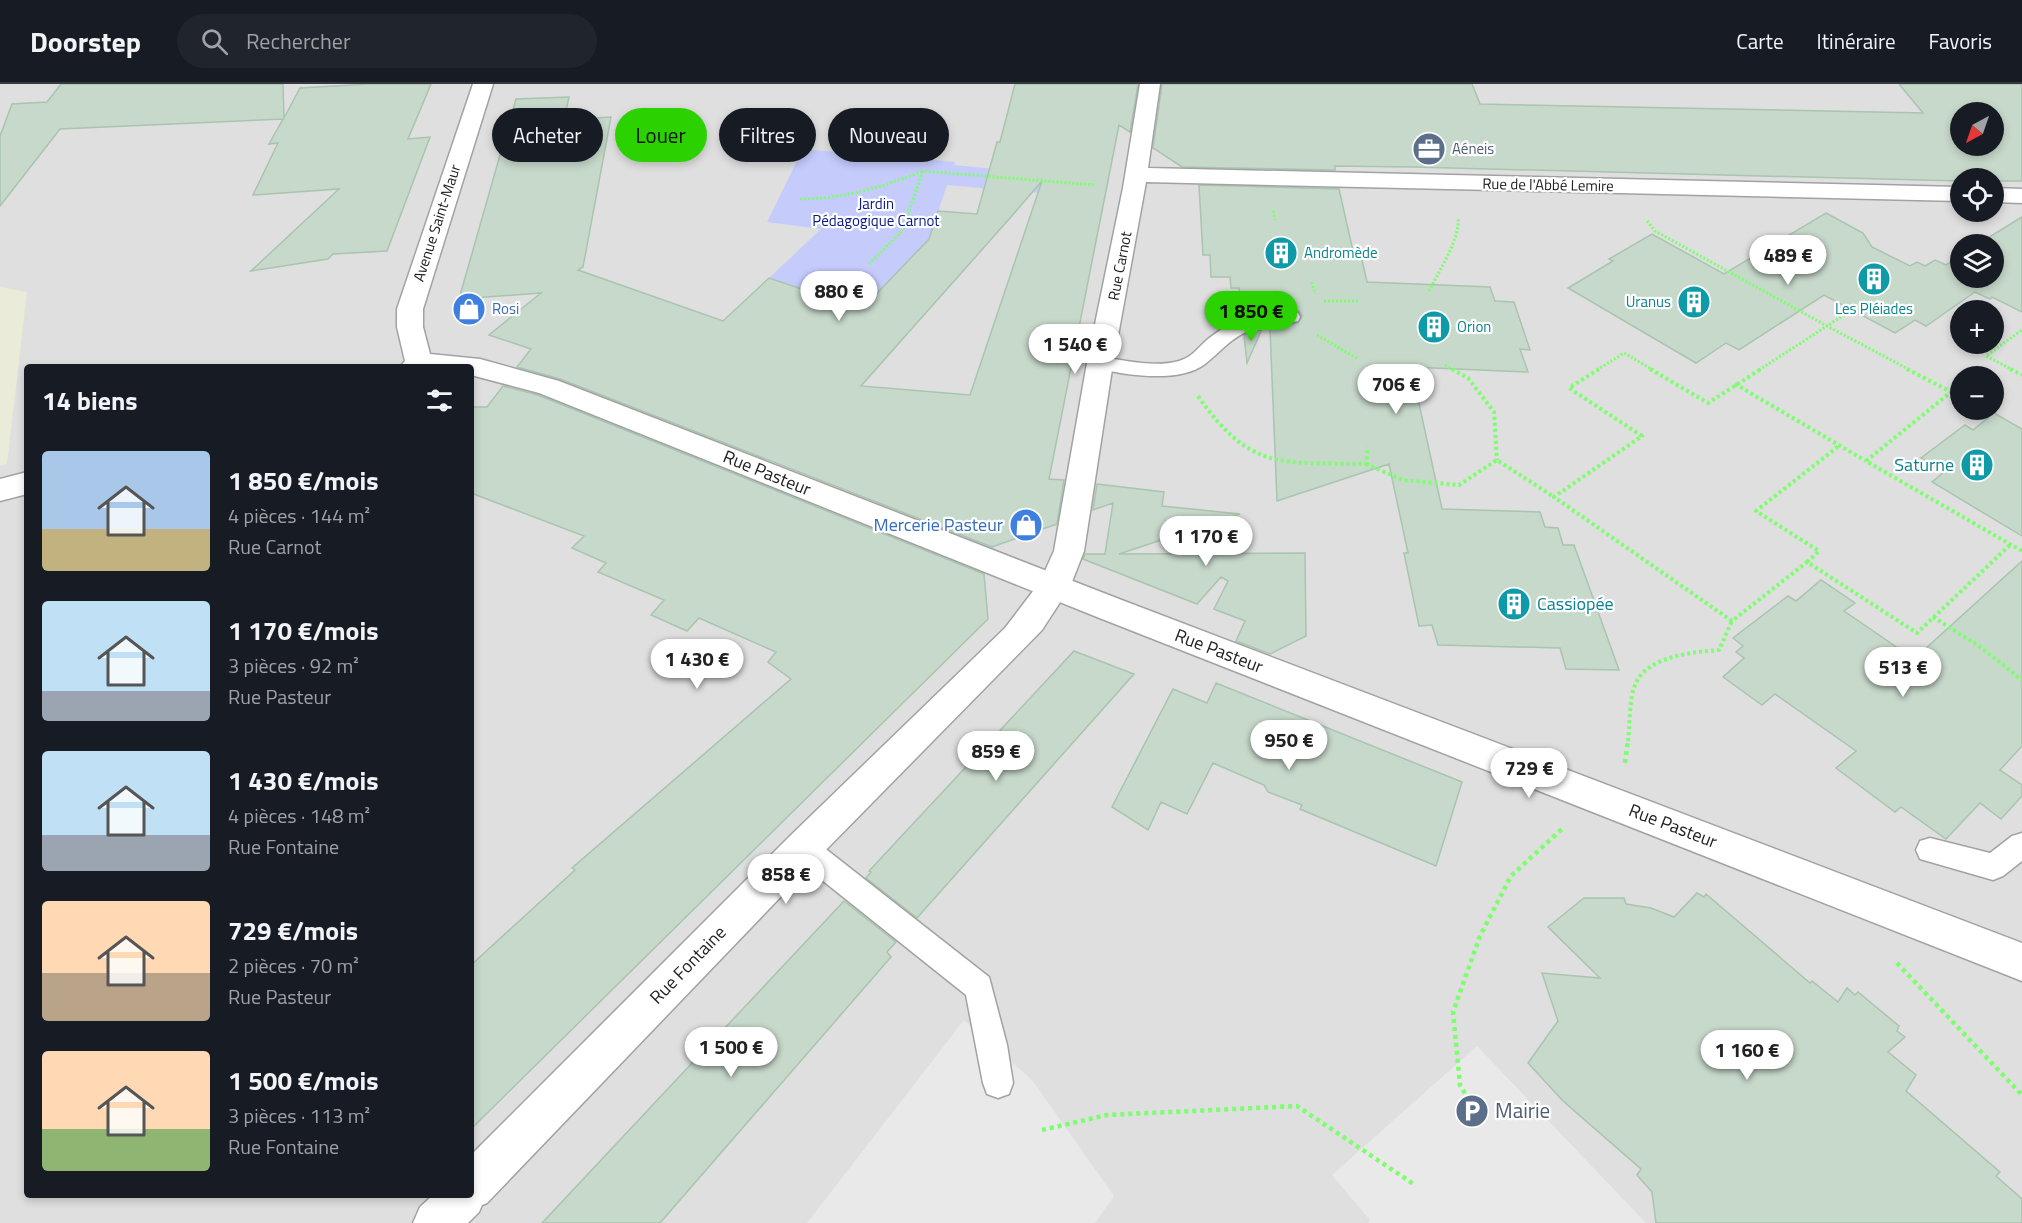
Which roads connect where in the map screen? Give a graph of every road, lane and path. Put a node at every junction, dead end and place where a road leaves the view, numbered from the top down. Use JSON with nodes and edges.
{"nodes":[{"id":1,"x":483,"y":84,"type":"edge"},
{"id":2,"x":1150,"y":84,"type":"edge"},
{"id":3,"x":923,"y":171,"type":"junction"},
{"id":4,"x":1135,"y":182,"type":"junction"},
{"id":5,"x":1440,"y":182,"type":"junction"},
{"id":6,"x":1623,"y":186,"type":"junction"},
{"id":7,"x":1950,"y":194,"type":"edge"},
{"id":8,"x":2004,"y":195,"type":"edge"},
{"id":9,"x":2022,"y":196,"type":"edge"},
{"id":10,"x":800,"y":199,"type":"dead end"},
{"id":11,"x":869,"y":264,"type":"dead end"},
{"id":12,"x":1429,"y":291,"type":"dead end"},
{"id":13,"x":1360,"y":301,"type":"dead end"},
{"id":14,"x":1317,"y":302,"type":"dead end"},
{"id":15,"x":1861,"y":304,"type":"dead end"},
{"id":16,"x":1291,"y":317,"type":"dead end"},
{"id":17,"x":1827,"y":326,"type":"junction"},
{"id":18,"x":2022,"y":330,"type":"edge"},
{"id":19,"x":1100,"y":363,"type":"junction"},
{"id":20,"x":1194,"y":363,"type":"junction"},
{"id":21,"x":416,"y":364,"type":"edge"},
{"id":22,"x":441,"y":364,"type":"edge"},
{"id":23,"x":460,"y":364,"type":"edge"},
{"id":24,"x":1445,"y":365,"type":"dead end"},
{"id":25,"x":474,"y":366,"type":"edge"},
{"id":26,"x":2022,"y":375,"type":"edge"},
{"id":27,"x":1735,"y":384,"type":"junction"},
{"id":28,"x":1839,"y":446,"type":"junction"},
{"id":29,"x":1368,"y":447,"type":"dead end"},
{"id":30,"x":1497,"y":460,"type":"junction"},
{"id":31,"x":1866,"y":461,"type":"junction"},
{"id":32,"x":1366,"y":464,"type":"junction"},
{"id":33,"x":24,"y":484,"type":"edge"},
{"id":34,"x":0,"y":490,"type":"edge"},
{"id":35,"x":1554,"y":497,"type":"junction"},
{"id":36,"x":2010,"y":545,"type":"junction"},
{"id":37,"x":2022,"y":551,"type":"edge"},
{"id":38,"x":1807,"y":562,"type":"junction"},
{"id":39,"x":1054,"y":587,"type":"junction"},
{"id":40,"x":1933,"y":617,"type":"junction"},
{"id":41,"x":1732,"y":621,"type":"junction"},
{"id":42,"x":2022,"y":680,"type":"edge"},
{"id":43,"x":1611,"y":802,"type":"junction"},
{"id":44,"x":2022,"y":845,"type":"edge"},
{"id":45,"x":803,"y":848,"type":"junction"},
{"id":46,"x":1930,"y":850,"type":"dead end"},
{"id":47,"x":1856,"y":897,"type":"junction"},
{"id":48,"x":2022,"y":962,"type":"edge"},
{"id":49,"x":998,"y":1083,"type":"dead end"},
{"id":50,"x":2022,"y":1095,"type":"edge"},
{"id":51,"x":1481,"y":1121,"type":"dead end"},
{"id":52,"x":1042,"y":1130,"type":"dead end"},
{"id":53,"x":474,"y":1184,"type":"edge"},
{"id":54,"x":1415,"y":1185,"type":"dead end"},
{"id":55,"x":461,"y":1198,"type":"edge"},
{"id":56,"x":436,"y":1223,"type":"edge"}],
"edges":[{"from":1,"to":21,"type":"street","name":"Avenue Saint-Maur"},
{"from":2,"to":4,"type":"street","name":"Rue Carnot"},
{"from":3,"to":4,"type":"path"},
{"from":3,"to":10,"type":"path"},
{"from":3,"to":11,"type":"path"},
{"from":4,"to":5,"type":"street","name":"Rue de l'Abbé Lemire"},
{"from":4,"to":19,"type":"street","name":"Rue Carnot"},
{"from":5,"to":6,"type":"street","name":"Rue de l'Abbé Lemire"},
{"from":5,"to":12,"type":"path"},
{"from":6,"to":7,"type":"street","name":"Rue de l'Abbé Lemire"},
{"from":6,"to":17,"type":"path"},
{"from":8,"to":9,"type":"street"},
{"from":13,"to":14,"type":"path"},
{"from":15,"to":17,"type":"path"},
{"from":16,"to":20,"type":"lane"},
{"from":17,"to":27,"type":"path"},
{"from":17,"to":31,"type":"path"},
{"from":18,"to":26,"type":"path"},
{"from":19,"to":20,"type":"lane"},
{"from":19,"to":39,"type":"street","name":"Rue Carnot"},
{"from":20,"to":32,"type":"path"},
{"from":22,"to":23,"type":"street","name":"Rue Pasteur"},
{"from":24,"to":30,"type":"path"},
{"from":25,"to":39,"type":"street","name":"Rue Pasteur"},
{"from":27,"to":28,"type":"path"},
{"from":27,"to":35,"type":"path"},
{"from":28,"to":31,"type":"path"},
{"from":28,"to":38,"type":"path"},
{"from":29,"to":32,"type":"path"},
{"from":30,"to":32,"type":"path"},
{"from":30,"to":35,"type":"path"},
{"from":31,"to":36,"type":"path"},
{"from":33,"to":34,"type":"street"},
{"from":35,"to":41,"type":"path"},
{"from":36,"to":37,"type":"path"},
{"from":36,"to":40,"type":"path"},
{"from":38,"to":40,"type":"path"},
{"from":38,"to":41,"type":"path"},
{"from":39,"to":43,"type":"street","name":"Rue Pasteur"},
{"from":39,"to":45,"type":"street","name":"Rue Fontaine"},
{"from":40,"to":42,"type":"path"},
{"from":41,"to":43,"type":"path"},
{"from":43,"to":47,"type":"street","name":"Rue Pasteur"},
{"from":43,"to":51,"type":"path"},
{"from":44,"to":46,"type":"lane"},
{"from":45,"to":49,"type":"lane"},
{"from":45,"to":53,"type":"street","name":"Rue Fontaine"},
{"from":47,"to":48,"type":"street","name":"Rue Pasteur"},
{"from":47,"to":50,"type":"path"},
{"from":52,"to":54,"type":"path"},
{"from":55,"to":56,"type":"street"}]}
